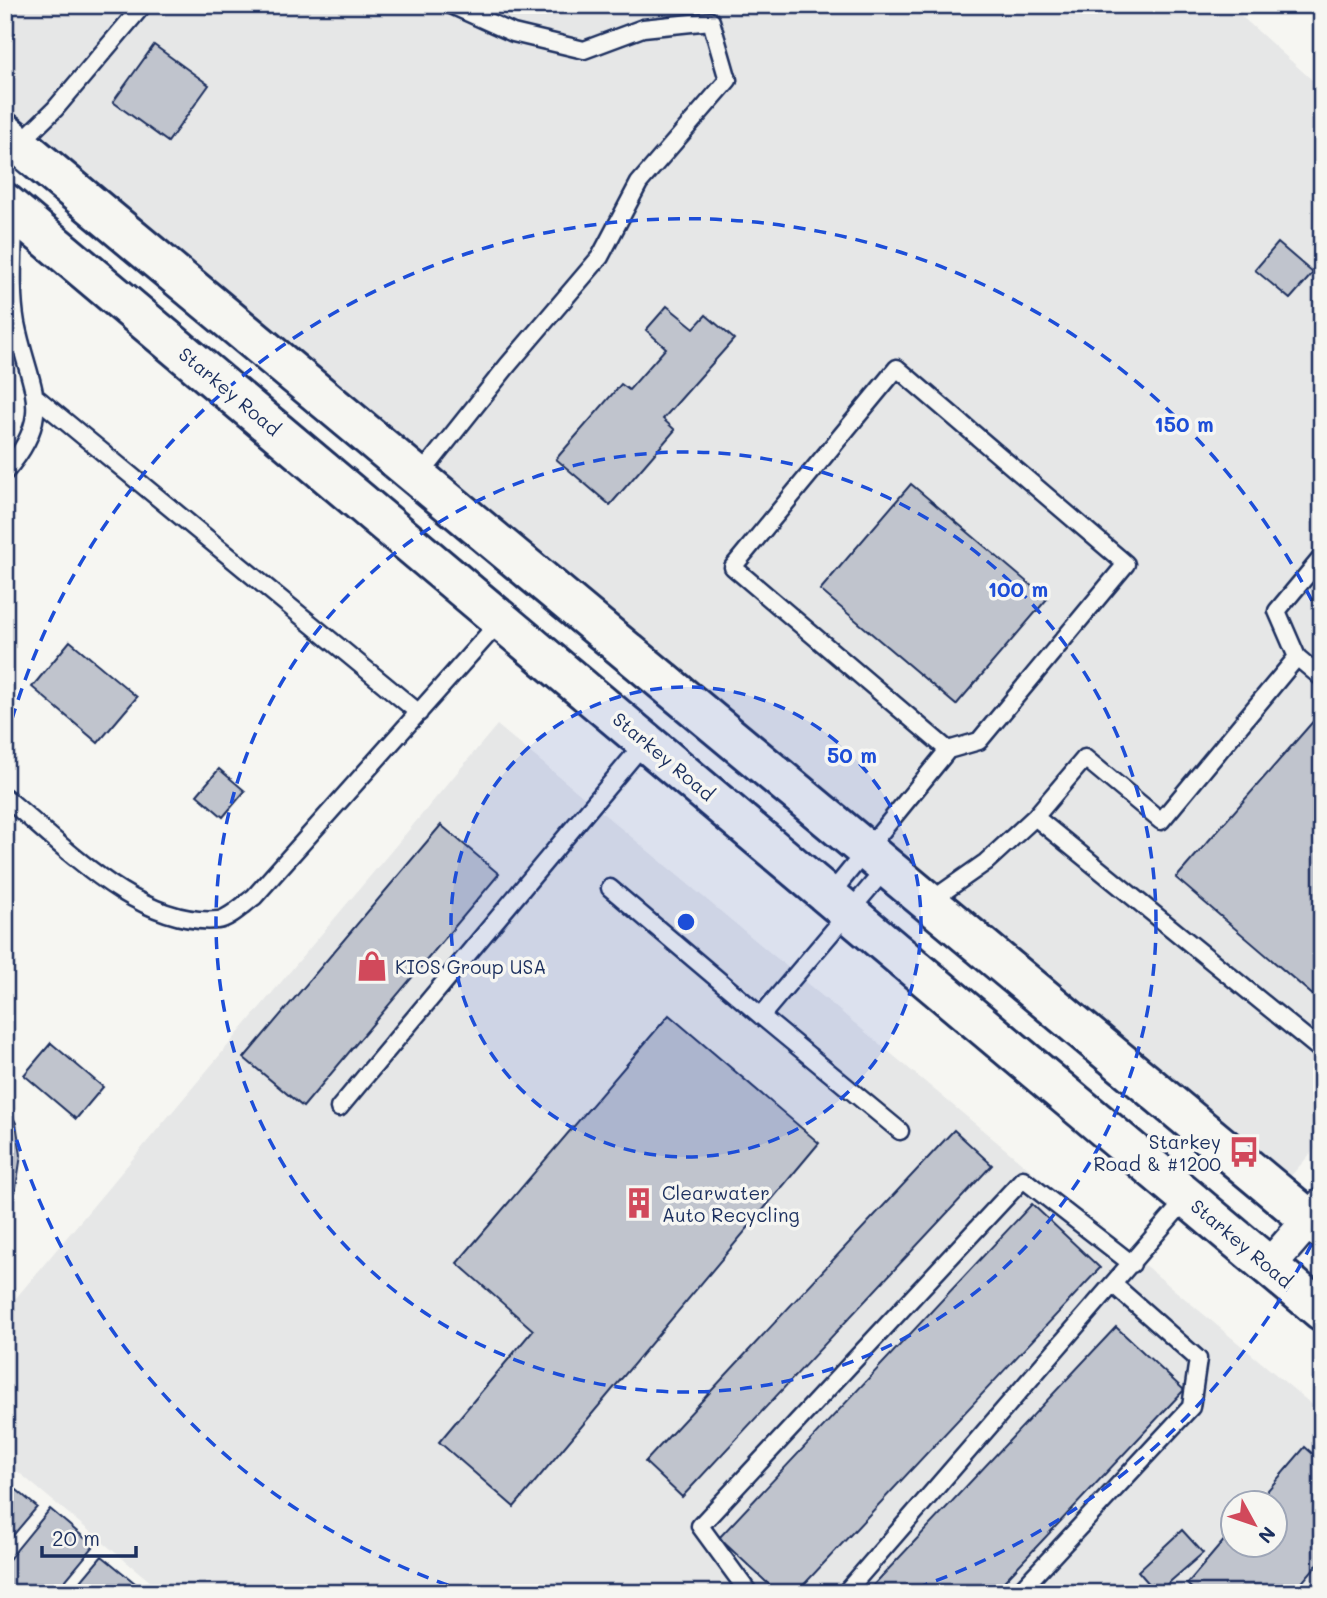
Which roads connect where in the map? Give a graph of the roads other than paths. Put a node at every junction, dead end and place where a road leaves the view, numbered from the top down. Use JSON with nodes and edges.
{"nodes":[{"id":1,"x":143,"y":5,"type":"edge"},
{"id":2,"x":452,"y":5,"type":"edge"},
{"id":3,"x":12,"y":139,"type":"edge"},
{"id":4,"x":9,"y":206,"type":"edge"},
{"id":5,"x":37,"y":398,"type":"junction"},
{"id":6,"x":5,"y":472,"type":"edge"},
{"id":7,"x":418,"y":478,"type":"junction"},
{"id":8,"x":1322,"y":557,"type":"edge"},
{"id":9,"x":501,"y":620,"type":"junction"},
{"id":10,"x":1297,"y":657,"type":"junction"},
{"id":11,"x":1322,"y":678,"type":"edge"},
{"id":12,"x":419,"y":713,"type":"junction"},
{"id":13,"x":646,"y":741,"type":"junction"},
{"id":14,"x":948,"y":750,"type":"junction"},
{"id":15,"x":5,"y":797,"type":"edge"},
{"id":16,"x":1035,"y":817,"type":"junction"},
{"id":17,"x":877,"y":859,"type":"junction"},
{"id":18,"x":610,"y":888,"type":"dead end"},
{"id":19,"x":929,"y":902,"type":"junction"},
{"id":20,"x":839,"y":904,"type":"junction"},
{"id":21,"x":761,"y":1016,"type":"junction"},
{"id":22,"x":1322,"y":1051,"type":"edge"},
{"id":23,"x":339,"y":1108,"type":"dead end"},
{"id":24,"x":900,"y":1131,"type":"dead end"},
{"id":25,"x":1188,"y":1197,"type":"junction"},
{"id":26,"x":1318,"y":1218,"type":"edge"},
{"id":27,"x":1132,"y":1264,"type":"junction"},
{"id":28,"x":1269,"y":1266,"type":"junction"},
{"id":29,"x":1114,"y":1285,"type":"junction"},
{"id":30,"x":1322,"y":1311,"type":"edge"},
{"id":31,"x":749,"y":1593,"type":"edge"},
{"id":32,"x":845,"y":1593,"type":"edge"},
{"id":33,"x":1018,"y":1593,"type":"edge"}],
"edges":[{"from":1,"to":3,"type":"lane"},
{"from":2,"to":7,"type":"lane"},
{"from":3,"to":7,"type":"main road"},
{"from":4,"to":5,"type":"lane"},
{"from":4,"to":9,"type":"main road","name":"Starkey Road"},
{"from":5,"to":6,"type":"lane"},
{"from":5,"to":12,"type":"lane"},
{"from":7,"to":17,"type":"main road"},
{"from":8,"to":10,"type":"lane"},
{"from":9,"to":12,"type":"lane"},
{"from":9,"to":13,"type":"main road","name":"Starkey Road"},
{"from":10,"to":11,"type":"lane"},
{"from":10,"to":16,"type":"lane"},
{"from":12,"to":15,"type":"lane"},
{"from":13,"to":20,"type":"main road","name":"Starkey Road"},
{"from":13,"to":23,"type":"lane"},
{"from":14,"to":14,"type":"lane"},
{"from":14,"to":17,"type":"lane"},
{"from":16,"to":19,"type":"lane"},
{"from":16,"to":22,"type":"lane"},
{"from":17,"to":19,"type":"main road"},
{"from":17,"to":20,"type":"lane"},
{"from":17,"to":20,"type":"lane"},
{"from":18,"to":21,"type":"lane"},
{"from":19,"to":26,"type":"main road"},
{"from":20,"to":21,"type":"lane"},
{"from":20,"to":25,"type":"main road","name":"Starkey Road"},
{"from":21,"to":24,"type":"lane"},
{"from":25,"to":27,"type":"lane"},
{"from":25,"to":28,"type":"main road","name":"Starkey Road"},
{"from":26,"to":28,"type":"street"},
{"from":27,"to":29,"type":"lane"},
{"from":27,"to":31,"type":"lane"},
{"from":28,"to":30,"type":"main road","name":"Starkey Road"},
{"from":29,"to":32,"type":"lane"},
{"from":29,"to":33,"type":"lane"}]}
